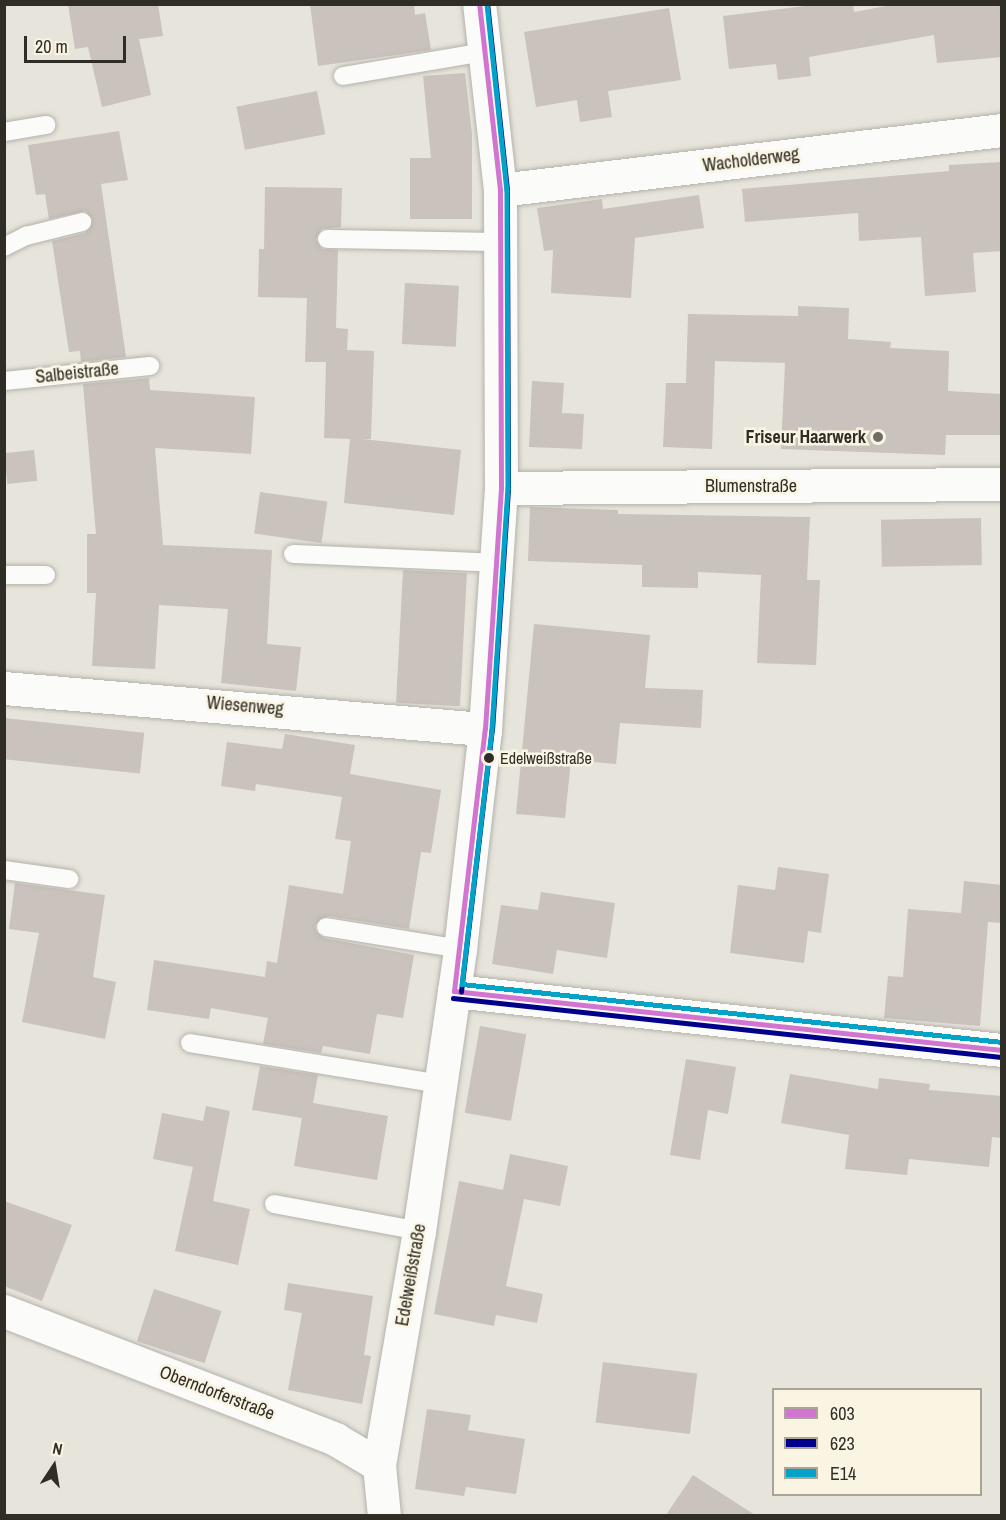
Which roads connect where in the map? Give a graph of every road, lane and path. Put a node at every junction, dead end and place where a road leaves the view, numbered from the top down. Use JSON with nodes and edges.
{"nodes":[{"id":1,"x":479,"y":4,"type":"edge"},
{"id":2,"x":485,"y":52,"type":"junction"},
{"id":3,"x":343,"y":76,"type":"dead end"},
{"id":4,"x":46,"y":125,"type":"dead end"},
{"id":5,"x":1002,"y":130,"type":"edge"},
{"id":6,"x":4,"y":132,"type":"edge"},
{"id":7,"x":500,"y":190,"type":"junction"},
{"id":8,"x":82,"y":222,"type":"dead end"},
{"id":9,"x":327,"y":238,"type":"dead end"},
{"id":10,"x":500,"y":242,"type":"junction"},
{"id":11,"x":4,"y":247,"type":"edge"},
{"id":12,"x":150,"y":366,"type":"dead end"},
{"id":13,"x":4,"y":381,"type":"edge"},
{"id":14,"x":1002,"y":484,"type":"edge"},
{"id":15,"x":501,"y":488,"type":"junction"},
{"id":16,"x":293,"y":554,"type":"dead end"},
{"id":17,"x":496,"y":563,"type":"junction"},
{"id":18,"x":46,"y":574,"type":"dead end"},
{"id":19,"x":4,"y":575,"type":"edge"},
{"id":20,"x":4,"y":688,"type":"edge"},
{"id":21,"x":485,"y":729,"type":"junction"},
{"id":22,"x":4,"y":870,"type":"edge"},
{"id":23,"x":69,"y":879,"type":"dead end"},
{"id":24,"x":326,"y":927,"type":"dead end"},
{"id":25,"x":460,"y":949,"type":"junction"},
{"id":26,"x":454,"y":991,"type":"junction"},
{"id":27,"x":190,"y":1043,"type":"dead end"},
{"id":28,"x":1002,"y":1050,"type":"edge"},
{"id":29,"x":441,"y":1084,"type":"junction"},
{"id":30,"x":274,"y":1204,"type":"dead end"},
{"id":31,"x":419,"y":1231,"type":"junction"},
{"id":32,"x":4,"y":1311,"type":"edge"},
{"id":33,"x":379,"y":1465,"type":"junction"},
{"id":34,"x":384,"y":1515,"type":"edge"}],
"edges":[{"from":1,"to":2,"type":"street","name":"Edelweißstraße"},
{"from":2,"to":3,"type":"lane"},
{"from":2,"to":7,"type":"street","name":"Edelweißstraße"},
{"from":4,"to":6,"type":"lane"},
{"from":5,"to":7,"type":"street","name":"Wacholderweg"},
{"from":7,"to":10,"type":"street","name":"Edelweißstraße"},
{"from":8,"to":11,"type":"lane"},
{"from":9,"to":10,"type":"lane"},
{"from":10,"to":15,"type":"street","name":"Edelweißstraße"},
{"from":12,"to":13,"type":"lane","name":"Salbeistraße"},
{"from":14,"to":15,"type":"street","name":"Blumenstraße"},
{"from":15,"to":17,"type":"street","name":"Edelweißstraße"},
{"from":16,"to":17,"type":"lane"},
{"from":17,"to":21,"type":"street","name":"Edelweißstraße"},
{"from":18,"to":19,"type":"lane"},
{"from":20,"to":21,"type":"street","name":"Wiesenweg"},
{"from":21,"to":25,"type":"street","name":"Edelweißstraße"},
{"from":22,"to":23,"type":"lane"},
{"from":24,"to":25,"type":"lane"},
{"from":25,"to":26,"type":"street","name":"Edelweißstraße"},
{"from":26,"to":28,"type":"street"},
{"from":26,"to":29,"type":"street","name":"Edelweißstraße"},
{"from":27,"to":29,"type":"lane"},
{"from":29,"to":31,"type":"street","name":"Edelweißstraße"},
{"from":30,"to":31,"type":"lane"},
{"from":31,"to":33,"type":"street","name":"Edelweißstraße"},
{"from":32,"to":33,"type":"street","name":"Oberndorferstraße"},
{"from":33,"to":34,"type":"street"}]}
